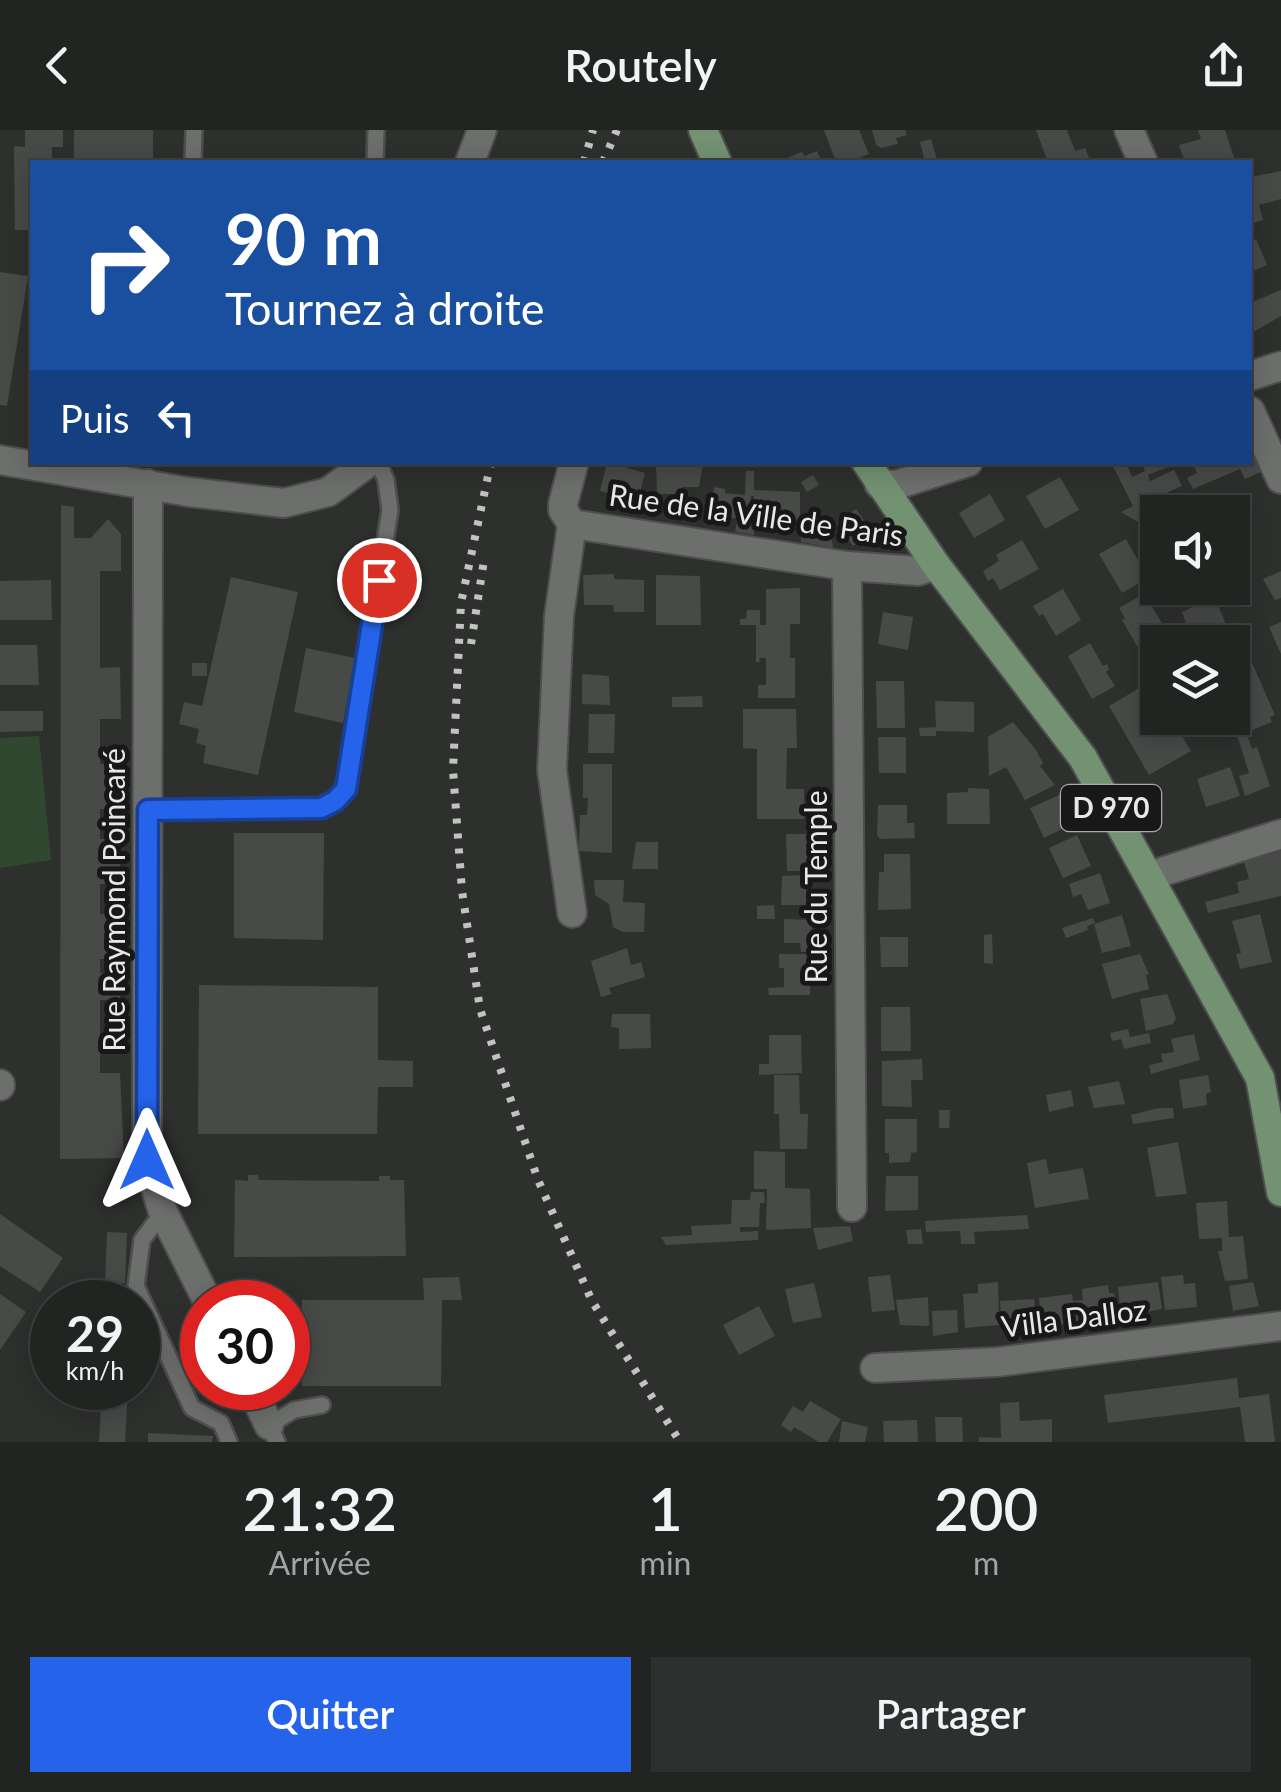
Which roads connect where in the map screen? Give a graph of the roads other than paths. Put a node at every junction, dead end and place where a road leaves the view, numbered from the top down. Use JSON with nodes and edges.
{"nodes":[{"id":1,"x":194,"y":130,"type":"edge"},
{"id":2,"x":376,"y":130,"type":"edge"},
{"id":3,"x":467,"y":130,"type":"edge"},
{"id":4,"x":482,"y":130,"type":"edge"},
{"id":5,"x":702,"y":130,"type":"edge"},
{"id":6,"x":1128,"y":130,"type":"edge"},
{"id":7,"x":193,"y":160,"type":"edge"},
{"id":8,"x":374,"y":160,"type":"edge"},
{"id":9,"x":467,"y":160,"type":"edge"},
{"id":10,"x":468,"y":160,"type":"edge"},
{"id":11,"x":717,"y":160,"type":"edge"},
{"id":12,"x":1141,"y":160,"type":"edge"},
{"id":13,"x":1281,"y":366,"type":"edge"},
{"id":14,"x":1252,"y":375,"type":"edge"},
{"id":15,"x":1252,"y":415,"type":"edge"},
{"id":16,"x":0,"y":460,"type":"edge"},
{"id":17,"x":30,"y":465,"type":"edge"},
{"id":18,"x":31,"y":465,"type":"edge"},
{"id":19,"x":365,"y":465,"type":"edge"},
{"id":20,"x":379,"y":465,"type":"edge"},
{"id":21,"x":573,"y":465,"type":"edge"},
{"id":22,"x":958,"y":465,"type":"edge"},
{"id":23,"x":873,"y":474,"type":"edge"},
{"id":24,"x":1281,"y":480,"type":"edge"},
{"id":25,"x":148,"y":484,"type":"junction"},
{"id":26,"x":572,"y":524,"type":"junction"},
{"id":27,"x":936,"y":565,"type":"junction"},
{"id":28,"x":847,"y":566,"type":"junction"},
{"id":29,"x":148,"y":810,"type":"junction"},
{"id":30,"x":1281,"y":834,"type":"edge"},
{"id":31,"x":1149,"y":876,"type":"junction"},
{"id":32,"x":572,"y":913,"type":"dead end"},
{"id":33,"x":1281,"y":1192,"type":"edge"},
{"id":34,"x":852,"y":1207,"type":"dead end"},
{"id":35,"x":163,"y":1212,"type":"junction"},
{"id":36,"x":197,"y":1280,"type":"edge"},
{"id":37,"x":1281,"y":1326,"type":"edge"},
{"id":38,"x":875,"y":1368,"type":"dead end"},
{"id":39,"x":322,"y":1406,"type":"dead end"},
{"id":40,"x":261,"y":1410,"type":"edge"},
{"id":41,"x":273,"y":1433,"type":"edge"},
{"id":42,"x":229,"y":1442,"type":"edge"}],
"edges":[{"from":1,"to":7,"type":"lane"},
{"from":2,"to":8,"type":"lane"},
{"from":3,"to":9,"type":"street"},
{"from":4,"to":10,"type":"street"},
{"from":5,"to":11,"type":"main road"},
{"from":6,"to":12,"type":"street"},
{"from":13,"to":14,"type":"street"},
{"from":15,"to":24,"type":"street"},
{"from":16,"to":17,"type":"street"},
{"from":18,"to":25,"type":"street"},
{"from":19,"to":25,"type":"street"},
{"from":20,"to":29,"type":"lane"},
{"from":21,"to":26,"type":"street","name":"Rue de la Ville de Paris"},
{"from":22,"to":23,"type":"street"},
{"from":23,"to":27,"type":"main road","number":"D 970"},
{"from":25,"to":29,"type":"street","name":"Rue Raymond Poincaré"},
{"from":26,"to":28,"type":"street","name":"Rue de la Ville de Paris"},
{"from":26,"to":32,"type":"street"},
{"from":27,"to":28,"type":"street","name":"Rue de la Ville de Paris"},
{"from":27,"to":31,"type":"main road","number":"D 970"},
{"from":28,"to":34,"type":"street","name":"Rue du Temple"},
{"from":29,"to":35,"type":"street","name":"Rue Raymond Poincaré"},
{"from":30,"to":31,"type":"street"},
{"from":31,"to":33,"type":"main road","number":"D 970"},
{"from":35,"to":36,"type":"street","name":"Rue Raymond Poincaré"},
{"from":35,"to":42,"type":"lane"},
{"from":37,"to":38,"type":"street","name":"Villa Dalloz"},
{"from":39,"to":41,"type":"lane"},
{"from":40,"to":41,"type":"street"}]}
